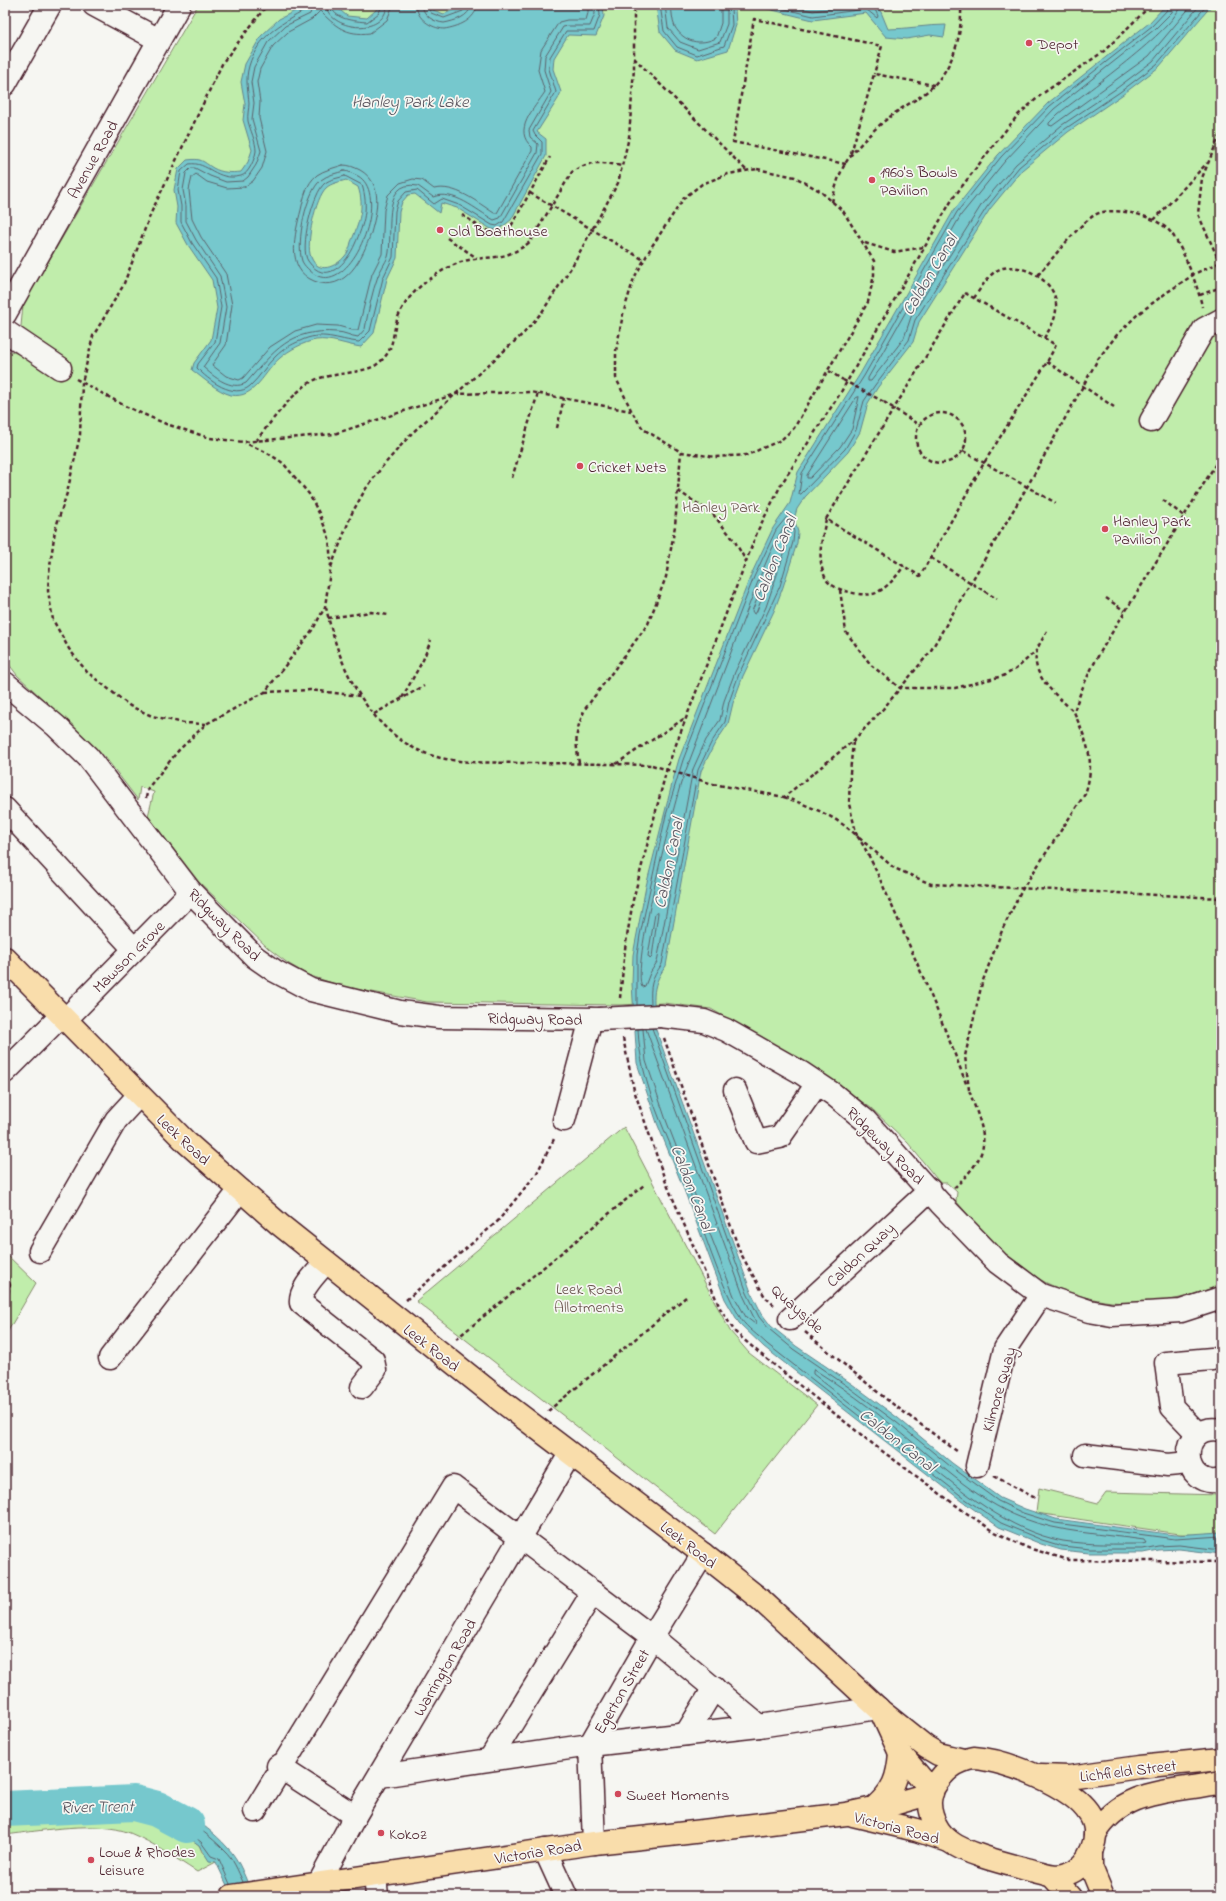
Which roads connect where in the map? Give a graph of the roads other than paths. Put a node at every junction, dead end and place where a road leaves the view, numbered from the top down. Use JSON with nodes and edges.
{"nodes":[{"id":1,"x":50,"y":5,"type":"edge"},
{"id":2,"x":94,"y":5,"type":"edge"},
{"id":3,"x":179,"y":5,"type":"edge"},
{"id":4,"x":159,"y":40,"type":"junction"},
{"id":5,"x":5,"y":84,"type":"edge"},
{"id":6,"x":5,"y":314,"type":"edge"},
{"id":7,"x":1213,"y":325,"type":"edge"},
{"id":8,"x":5,"y":331,"type":"edge"},
{"id":9,"x":60,"y":368,"type":"dead end"},
{"id":10,"x":1151,"y":421,"type":"dead end"},
{"id":11,"x":5,"y":683,"type":"edge"},
{"id":12,"x":5,"y":809,"type":"edge"},
{"id":13,"x":191,"y":892,"type":"junction"},
{"id":14,"x":134,"y":949,"type":"junction"},
{"id":15,"x":5,"y":958,"type":"edge"},
{"id":16,"x":660,"y":1016,"type":"joint"},
{"id":17,"x":595,"y":1019,"type":"junction"},
{"id":18,"x":65,"y":1020,"type":"junction"},
{"id":19,"x":5,"y":1072,"type":"edge"},
{"id":20,"x":817,"y":1084,"type":"junction"},
{"id":21,"x":735,"y":1090,"type":"dead end"},
{"id":22,"x":139,"y":1095,"type":"junction"},
{"id":23,"x":564,"y":1120,"type":"road end"},
{"id":24,"x":240,"y":1190,"type":"junction"},
{"id":25,"x":935,"y":1196,"type":"junction"},
{"id":26,"x":40,"y":1251,"type":"dead end"},
{"id":27,"x":326,"y":1262,"type":"junction"},
{"id":28,"x":1041,"y":1296,"type":"junction"},
{"id":29,"x":1221,"y":1298,"type":"edge"},
{"id":30,"x":790,"y":1319,"type":"road end"},
{"id":31,"x":110,"y":1358,"type":"dead end"},
{"id":32,"x":1212,"y":1359,"type":"dead end"},
{"id":33,"x":362,"y":1387,"type":"dead end"},
{"id":34,"x":1221,"y":1430,"type":"edge"},
{"id":35,"x":1198,"y":1434,"type":"junction"},
{"id":36,"x":570,"y":1454,"type":"junction"},
{"id":37,"x":1085,"y":1455,"type":"dead end"},
{"id":38,"x":1189,"y":1463,"type":"junction"},
{"id":39,"x":976,"y":1466,"type":"road end"},
{"id":40,"x":1221,"y":1480,"type":"edge"},
{"id":41,"x":521,"y":1536,"type":"junction"},
{"id":42,"x":703,"y":1554,"type":"junction"},
{"id":43,"x":593,"y":1592,"type":"junction"},
{"id":44,"x":652,"y":1637,"type":"junction"},
{"id":45,"x":714,"y":1688,"type":"junction"},
{"id":46,"x":879,"y":1710,"type":"junction"},
{"id":47,"x":759,"y":1726,"type":"junction"},
{"id":48,"x":686,"y":1734,"type":"junction"},
{"id":49,"x":590,"y":1745,"type":"junction"},
{"id":50,"x":900,"y":1753,"type":"junction"},
{"id":51,"x":490,"y":1759,"type":"junction"},
{"id":52,"x":963,"y":1760,"type":"junction"},
{"id":53,"x":1221,"y":1760,"type":"edge"},
{"id":54,"x":280,"y":1767,"type":"junction"},
{"id":55,"x":380,"y":1776,"type":"junction"},
{"id":56,"x":1036,"y":1776,"type":"junction"},
{"id":57,"x":1221,"y":1782,"type":"edge"},
{"id":58,"x":932,"y":1792,"type":"junction"},
{"id":59,"x":875,"y":1807,"type":"junction"},
{"id":60,"x":255,"y":1811,"type":"dead end"},
{"id":61,"x":846,"y":1814,"type":"junction"},
{"id":62,"x":355,"y":1816,"type":"junction"},
{"id":63,"x":949,"y":1841,"type":"junction"},
{"id":64,"x":594,"y":1842,"type":"junction"},
{"id":65,"x":1093,"y":1843,"type":"junction"},
{"id":66,"x":545,"y":1850,"type":"junction"},
{"id":67,"x":375,"y":1875,"type":"junction"},
{"id":68,"x":1052,"y":1876,"type":"junction"},
{"id":69,"x":319,"y":1882,"type":"junction"},
{"id":70,"x":232,"y":1896,"type":"edge"},
{"id":71,"x":378,"y":1896,"type":"edge"},
{"id":72,"x":566,"y":1896,"type":"edge"},
{"id":73,"x":1070,"y":1896,"type":"edge"},
{"id":74,"x":1103,"y":1896,"type":"edge"}],
"edges":[{"from":1,"to":5,"type":"street"},
{"from":2,"to":4,"type":"street"},
{"from":3,"to":4,"type":"street","name":"Avenue Road"},
{"from":4,"to":6,"type":"street","name":"Avenue Road"},
{"from":7,"to":10,"type":"street"},
{"from":8,"to":9,"type":"street"},
{"from":11,"to":13,"type":"street","name":"Ridgway Road"},
{"from":12,"to":14,"type":"street"},
{"from":13,"to":14,"type":"street","name":"Mawson Grove"},
{"from":13,"to":17,"type":"street","name":"Ridgway Road"},
{"from":14,"to":18,"type":"street","name":"Mawson Grove"},
{"from":15,"to":18,"type":"main road","name":"Leek Road"},
{"from":16,"to":17,"type":"street","name":"Ridgway Road","bridge":true},
{"from":16,"to":20,"type":"street","name":"Ridgeway Road"},
{"from":17,"to":23,"type":"street"},
{"from":18,"to":19,"type":"street","name":"Mawson Grove"},
{"from":18,"to":22,"type":"main road","name":"Leek Road"},
{"from":20,"to":21,"type":"street"},
{"from":20,"to":25,"type":"street","name":"Ridgeway Road"},
{"from":22,"to":24,"type":"main road","name":"Leek Road"},
{"from":22,"to":26,"type":"street"},
{"from":24,"to":27,"type":"main road","name":"Leek Road"},
{"from":24,"to":31,"type":"street"},
{"from":25,"to":28,"type":"street","name":"Ridgeway Road"},
{"from":25,"to":30,"type":"street","name":"Caldon Quay"},
{"from":27,"to":33,"type":"street"},
{"from":27,"to":36,"type":"main road","name":"Leek Road"},
{"from":28,"to":29,"type":"street","name":"Ridgeway Road"},
{"from":28,"to":39,"type":"street","name":"Kilmore Quay"},
{"from":32,"to":35,"type":"street"},
{"from":34,"to":35,"type":"street"},
{"from":35,"to":38,"type":"street"},
{"from":36,"to":41,"type":"street","name":"Warrington Road"},
{"from":36,"to":42,"type":"main road","name":"Leek Road"},
{"from":37,"to":38,"type":"street"},
{"from":38,"to":40,"type":"street"},
{"from":41,"to":43,"type":"street"},
{"from":41,"to":54,"type":"street"},
{"from":41,"to":55,"type":"street","name":"Warrington Road"},
{"from":42,"to":44,"type":"street","name":"Egerton Street"},
{"from":42,"to":46,"type":"main road","name":"Leek Road"},
{"from":43,"to":44,"type":"street"},
{"from":43,"to":51,"type":"street"},
{"from":44,"to":45,"type":"street"},
{"from":44,"to":49,"type":"street","name":"Egerton Street"},
{"from":45,"to":47,"type":"street"},
{"from":45,"to":48,"type":"street"},
{"from":46,"to":47,"type":"street"},
{"from":46,"to":50,"type":"main road","name":"Leek Road"},
{"from":46,"to":52,"type":"main road","name":"Leek Road"},
{"from":47,"to":48,"type":"street"},
{"from":48,"to":49,"type":"street"},
{"from":49,"to":51,"type":"street"},
{"from":49,"to":64,"type":"street","name":"Egerton Street"},
{"from":50,"to":58,"type":"main road","name":"Leek Road"},
{"from":50,"to":59,"type":"main road"},
{"from":51,"to":55,"type":"street"},
{"from":52,"to":56,"type":"main road"},
{"from":52,"to":58,"type":"main road"},
{"from":53,"to":56,"type":"main road","name":"Lichfield Street"},
{"from":54,"to":60,"type":"street"},
{"from":54,"to":62,"type":"street"},
{"from":55,"to":62,"type":"street","name":"Warrington Road"},
{"from":56,"to":65,"type":"main road"},
{"from":57,"to":65,"type":"main road","name":"Lichfield Street"},
{"from":58,"to":59,"type":"main road","name":"Victoria Road"},
{"from":58,"to":63,"type":"main road"},
{"from":59,"to":61,"type":"main road","name":"Victoria Road"},
{"from":61,"to":63,"type":"main road","name":"Victoria Road"},
{"from":61,"to":64,"type":"main road","name":"Victoria Road"},
{"from":62,"to":69,"type":"street","name":"Warrington Road"},
{"from":63,"to":68,"type":"main road"},
{"from":64,"to":66,"type":"main road","name":"Victoria Road"},
{"from":65,"to":68,"type":"main road"},
{"from":65,"to":74,"type":"main road"},
{"from":66,"to":67,"type":"main road","name":"Victoria Road"},
{"from":66,"to":72,"type":"street"},
{"from":67,"to":69,"type":"main road","name":"Victoria Road"},
{"from":67,"to":71,"type":"street"},
{"from":68,"to":73,"type":"main road"},
{"from":69,"to":70,"type":"main road","name":"Victoria Road"}]}
